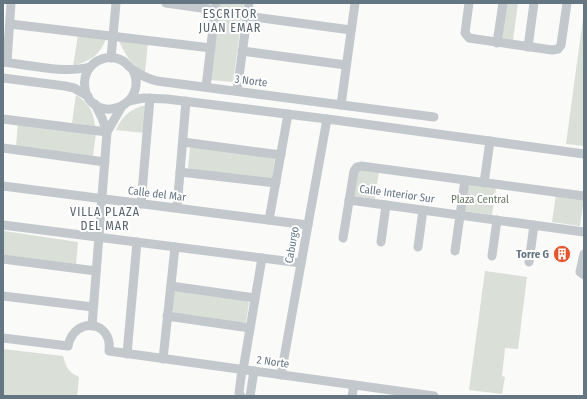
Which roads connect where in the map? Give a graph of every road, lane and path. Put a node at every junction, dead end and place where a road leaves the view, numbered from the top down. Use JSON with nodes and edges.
{"nodes":[{"id":1,"x":12,"y":3,"type":"edge"},
{"id":2,"x":113,"y":3,"type":"edge"},
{"id":3,"x":166,"y":3,"type":"edge"},
{"id":4,"x":249,"y":3,"type":"edge"},
{"id":5,"x":355,"y":3,"type":"edge"},
{"id":6,"x":469,"y":3,"type":"edge"},
{"id":7,"x":503,"y":3,"type":"edge"},
{"id":8,"x":534,"y":3,"type":"edge"},
{"id":9,"x":567,"y":3,"type":"edge"},
{"id":10,"x":216,"y":6,"type":"edge"},
{"id":11,"x":247,"y":16,"type":"junction"},
{"id":12,"x":10,"y":24,"type":"junction"},
{"id":13,"x":351,"y":30,"type":"junction"},
{"id":14,"x":113,"y":36,"type":"junction"},
{"id":15,"x":497,"y":43,"type":"junction"},
{"id":16,"x":528,"y":47,"type":"junction"},
{"id":17,"x":211,"y":48,"type":"junction"},
{"id":18,"x":242,"y":50,"type":"junction"},
{"id":19,"x":111,"y":58,"type":"junction"},
{"id":20,"x":5,"y":62,"type":"edge"},
{"id":21,"x":346,"y":65,"type":"junction"},
{"id":22,"x":90,"y":67,"type":"junction"},
{"id":23,"x":132,"y":70,"type":"junction"},
{"id":24,"x":3,"y":78,"type":"edge"},
{"id":25,"x":206,"y":87,"type":"junction"},
{"id":26,"x":237,"y":91,"type":"junction"},
{"id":27,"x":88,"y":96,"type":"junction"},
{"id":28,"x":150,"y":98,"type":"junction"},
{"id":29,"x":186,"y":101,"type":"junction"},
{"id":30,"x":94,"y":104,"type":"junction"},
{"id":31,"x":126,"y":104,"type":"junction"},
{"id":32,"x":341,"y":105,"type":"junction"},
{"id":33,"x":369,"y":109,"type":"junction"},
{"id":34,"x":288,"y":114,"type":"junction"},
{"id":35,"x":434,"y":117,"type":"dead end"},
{"id":36,"x":3,"y":119,"type":"edge"},
{"id":37,"x":327,"y":119,"type":"junction"},
{"id":38,"x":367,"y":124,"type":"junction"},
{"id":39,"x":107,"y":132,"type":"junction"},
{"id":40,"x":490,"y":141,"type":"junction"},
{"id":41,"x":183,"y":142,"type":"junction"},
{"id":42,"x":3,"y":148,"type":"edge"},
{"id":43,"x":584,"y":154,"type":"edge"},
{"id":44,"x":281,"y":155,"type":"junction"},
{"id":45,"x":104,"y":162,"type":"junction"},
{"id":46,"x":180,"y":172,"type":"junction"},
{"id":47,"x":465,"y":180,"type":"junction"},
{"id":48,"x":484,"y":182,"type":"junction"},
{"id":49,"x":276,"y":183,"type":"junction"},
{"id":50,"x":3,"y":186,"type":"edge"},
{"id":51,"x":584,"y":196,"type":"edge"},
{"id":52,"x":102,"y":199,"type":"junction"},
{"id":53,"x":350,"y":200,"type":"junction"},
{"id":54,"x":141,"y":204,"type":"junction"},
{"id":55,"x":386,"y":205,"type":"junction"},
{"id":56,"x":177,"y":208,"type":"junction"},
{"id":57,"x":423,"y":210,"type":"junction"},
{"id":58,"x":460,"y":215,"type":"junction"},
{"id":59,"x":269,"y":220,"type":"junction"},
{"id":60,"x":497,"y":220,"type":"junction"},
{"id":61,"x":308,"y":225,"type":"junction"},
{"id":62,"x":534,"y":225,"type":"junction"},
{"id":63,"x":3,"y":226,"type":"edge"},
{"id":64,"x":584,"y":232,"type":"edge"},
{"id":65,"x":99,"y":238,"type":"junction"},
{"id":66,"x":343,"y":238,"type":"dead end"},
{"id":67,"x":137,"y":242,"type":"junction"},
{"id":68,"x":381,"y":242,"type":"dead end"},
{"id":69,"x":175,"y":247,"type":"junction"},
{"id":70,"x":418,"y":247,"type":"dead end"},
{"id":71,"x":455,"y":251,"type":"dead end"},
{"id":72,"x":584,"y":254,"type":"edge"},
{"id":73,"x":492,"y":256,"type":"dead end"},
{"id":74,"x":262,"y":258,"type":"junction"},
{"id":75,"x":3,"y":259,"type":"edge"},
{"id":76,"x":529,"y":262,"type":"dead end"},
{"id":77,"x":301,"y":263,"type":"junction"},
{"id":78,"x":96,"y":271,"type":"junction"},
{"id":79,"x":584,"y":275,"type":"edge"},
{"id":80,"x":171,"y":286,"type":"junction"},
{"id":81,"x":3,"y":296,"type":"edge"},
{"id":82,"x":255,"y":298,"type":"junction"},
{"id":83,"x":93,"y":308,"type":"junction"},
{"id":84,"x":167,"y":316,"type":"junction"},
{"id":85,"x":92,"y":326,"type":"junction"},
{"id":86,"x":250,"y":328,"type":"junction"},
{"id":87,"x":3,"y":338,"type":"edge"},
{"id":88,"x":127,"y":354,"type":"junction"},
{"id":89,"x":163,"y":359,"type":"junction"},
{"id":90,"x":243,"y":370,"type":"junction"},
{"id":91,"x":254,"y":371,"type":"junction"},
{"id":92,"x":281,"y":375,"type":"junction"},
{"id":93,"x":354,"y":385,"type":"junction"},
{"id":94,"x":240,"y":396,"type":"edge"},
{"id":95,"x":250,"y":396,"type":"edge"},
{"id":96,"x":352,"y":396,"type":"edge"},
{"id":97,"x":434,"y":396,"type":"edge"}],
"edges":[{"from":1,"to":12,"type":"street"},
{"from":2,"to":14,"type":"street"},
{"from":3,"to":10,"type":"street"},
{"from":4,"to":11,"type":"street"},
{"from":5,"to":13,"type":"street"},
{"from":6,"to":15,"type":"street"},
{"from":7,"to":15,"type":"street"},
{"from":8,"to":16,"type":"street"},
{"from":9,"to":16,"type":"street"},
{"from":10,"to":17,"type":"street"},
{"from":11,"to":13,"type":"street"},
{"from":11,"to":18,"type":"street"},
{"from":12,"to":14,"type":"street"},
{"from":12,"to":20,"type":"street"},
{"from":13,"to":21,"type":"street"},
{"from":14,"to":17,"type":"street"},
{"from":14,"to":19,"type":"street"},
{"from":15,"to":16,"type":"street"},
{"from":17,"to":25,"type":"street"},
{"from":18,"to":21,"type":"street"},
{"from":18,"to":26,"type":"street"},
{"from":19,"to":22,"type":"street"},
{"from":19,"to":23,"type":"street"},
{"from":20,"to":22,"type":"street"},
{"from":21,"to":32,"type":"street"},
{"from":22,"to":27,"type":"street"},
{"from":23,"to":25,"type":"street","name":"3 Norte"},
{"from":23,"to":31,"type":"street"},
{"from":24,"to":27,"type":"street"},
{"from":25,"to":26,"type":"street","name":"3 Norte"},
{"from":26,"to":32,"type":"street","name":"3 Norte"},
{"from":27,"to":30,"type":"street"},
{"from":28,"to":29,"type":"street"},
{"from":28,"to":31,"type":"street"},
{"from":28,"to":54,"type":"street"},
{"from":29,"to":34,"type":"street"},
{"from":29,"to":41,"type":"street"},
{"from":30,"to":31,"type":"street"},
{"from":30,"to":39,"type":"street"},
{"from":31,"to":39,"type":"street"},
{"from":32,"to":33,"type":"street","name":"3 Norte"},
{"from":33,"to":35,"type":"street","name":"3 Norte"},
{"from":33,"to":38,"type":"street"},
{"from":34,"to":37,"type":"street"},
{"from":34,"to":44,"type":"street"},
{"from":36,"to":39,"type":"street"},
{"from":37,"to":38,"type":"street"},
{"from":37,"to":61,"type":"street","name":"Caburgo"},
{"from":38,"to":40,"type":"street"},
{"from":39,"to":45,"type":"street"},
{"from":40,"to":43,"type":"street"},
{"from":40,"to":48,"type":"street"},
{"from":41,"to":44,"type":"street"},
{"from":41,"to":46,"type":"street"},
{"from":42,"to":45,"type":"street"},
{"from":44,"to":49,"type":"street"},
{"from":45,"to":52,"type":"street"},
{"from":46,"to":49,"type":"street"},
{"from":46,"to":56,"type":"street"},
{"from":47,"to":48,"type":"street"},
{"from":47,"to":53,"type":"street"},
{"from":47,"to":58,"type":"street"},
{"from":48,"to":51,"type":"street"},
{"from":49,"to":59,"type":"street"},
{"from":50,"to":52,"type":"street","name":"Calle del Mar"},
{"from":52,"to":54,"type":"street","name":"Calle del Mar"},
{"from":52,"to":65,"type":"street"},
{"from":53,"to":55,"type":"street","name":"Calle Interior Sur"},
{"from":53,"to":66,"type":"street"},
{"from":54,"to":56,"type":"street","name":"Calle del Mar"},
{"from":55,"to":57,"type":"street","name":"Calle Interior Sur"},
{"from":55,"to":68,"type":"street"},
{"from":56,"to":59,"type":"street","name":"Calle del Mar"},
{"from":57,"to":58,"type":"street","name":"Calle Interior Sur"},
{"from":57,"to":70,"type":"street"},
{"from":58,"to":60,"type":"street","name":"Calle Interior Sur"},
{"from":58,"to":71,"type":"street"},
{"from":59,"to":61,"type":"street","name":"Calle del Mar"},
{"from":60,"to":62,"type":"street","name":"Calle Interior Sur"},
{"from":60,"to":73,"type":"street"},
{"from":61,"to":77,"type":"street","name":"Caburgo"},
{"from":62,"to":64,"type":"street","name":"Calle Interior Sur"},
{"from":62,"to":76,"type":"street"},
{"from":63,"to":65,"type":"street"},
{"from":65,"to":67,"type":"street"},
{"from":65,"to":78,"type":"street"},
{"from":67,"to":69,"type":"street"},
{"from":67,"to":88,"type":"street"},
{"from":69,"to":74,"type":"street"},
{"from":69,"to":80,"type":"street"},
{"from":72,"to":79,"type":"street"},
{"from":74,"to":77,"type":"street"},
{"from":74,"to":82,"type":"street"},
{"from":75,"to":78,"type":"street"},
{"from":77,"to":92,"type":"street","name":"Caburgo"},
{"from":78,"to":83,"type":"street"},
{"from":80,"to":82,"type":"street"},
{"from":80,"to":84,"type":"street"},
{"from":81,"to":83,"type":"street"},
{"from":82,"to":86,"type":"street"},
{"from":83,"to":85,"type":"street"},
{"from":84,"to":86,"type":"street"},
{"from":84,"to":89,"type":"street"},
{"from":85,"to":87,"type":"street"},
{"from":85,"to":88,"type":"street","name":"2 Norte"},
{"from":86,"to":90,"type":"street"},
{"from":88,"to":89,"type":"street","name":"2 Norte"},
{"from":89,"to":90,"type":"street","name":"2 Norte"},
{"from":90,"to":91,"type":"street","name":"2 Norte"},
{"from":90,"to":94,"type":"street"},
{"from":91,"to":92,"type":"street","name":"2 Norte"},
{"from":91,"to":95,"type":"street"},
{"from":92,"to":93,"type":"street","name":"2 Norte"},
{"from":93,"to":96,"type":"street"},
{"from":93,"to":97,"type":"street","name":"2 Norte"}]}
